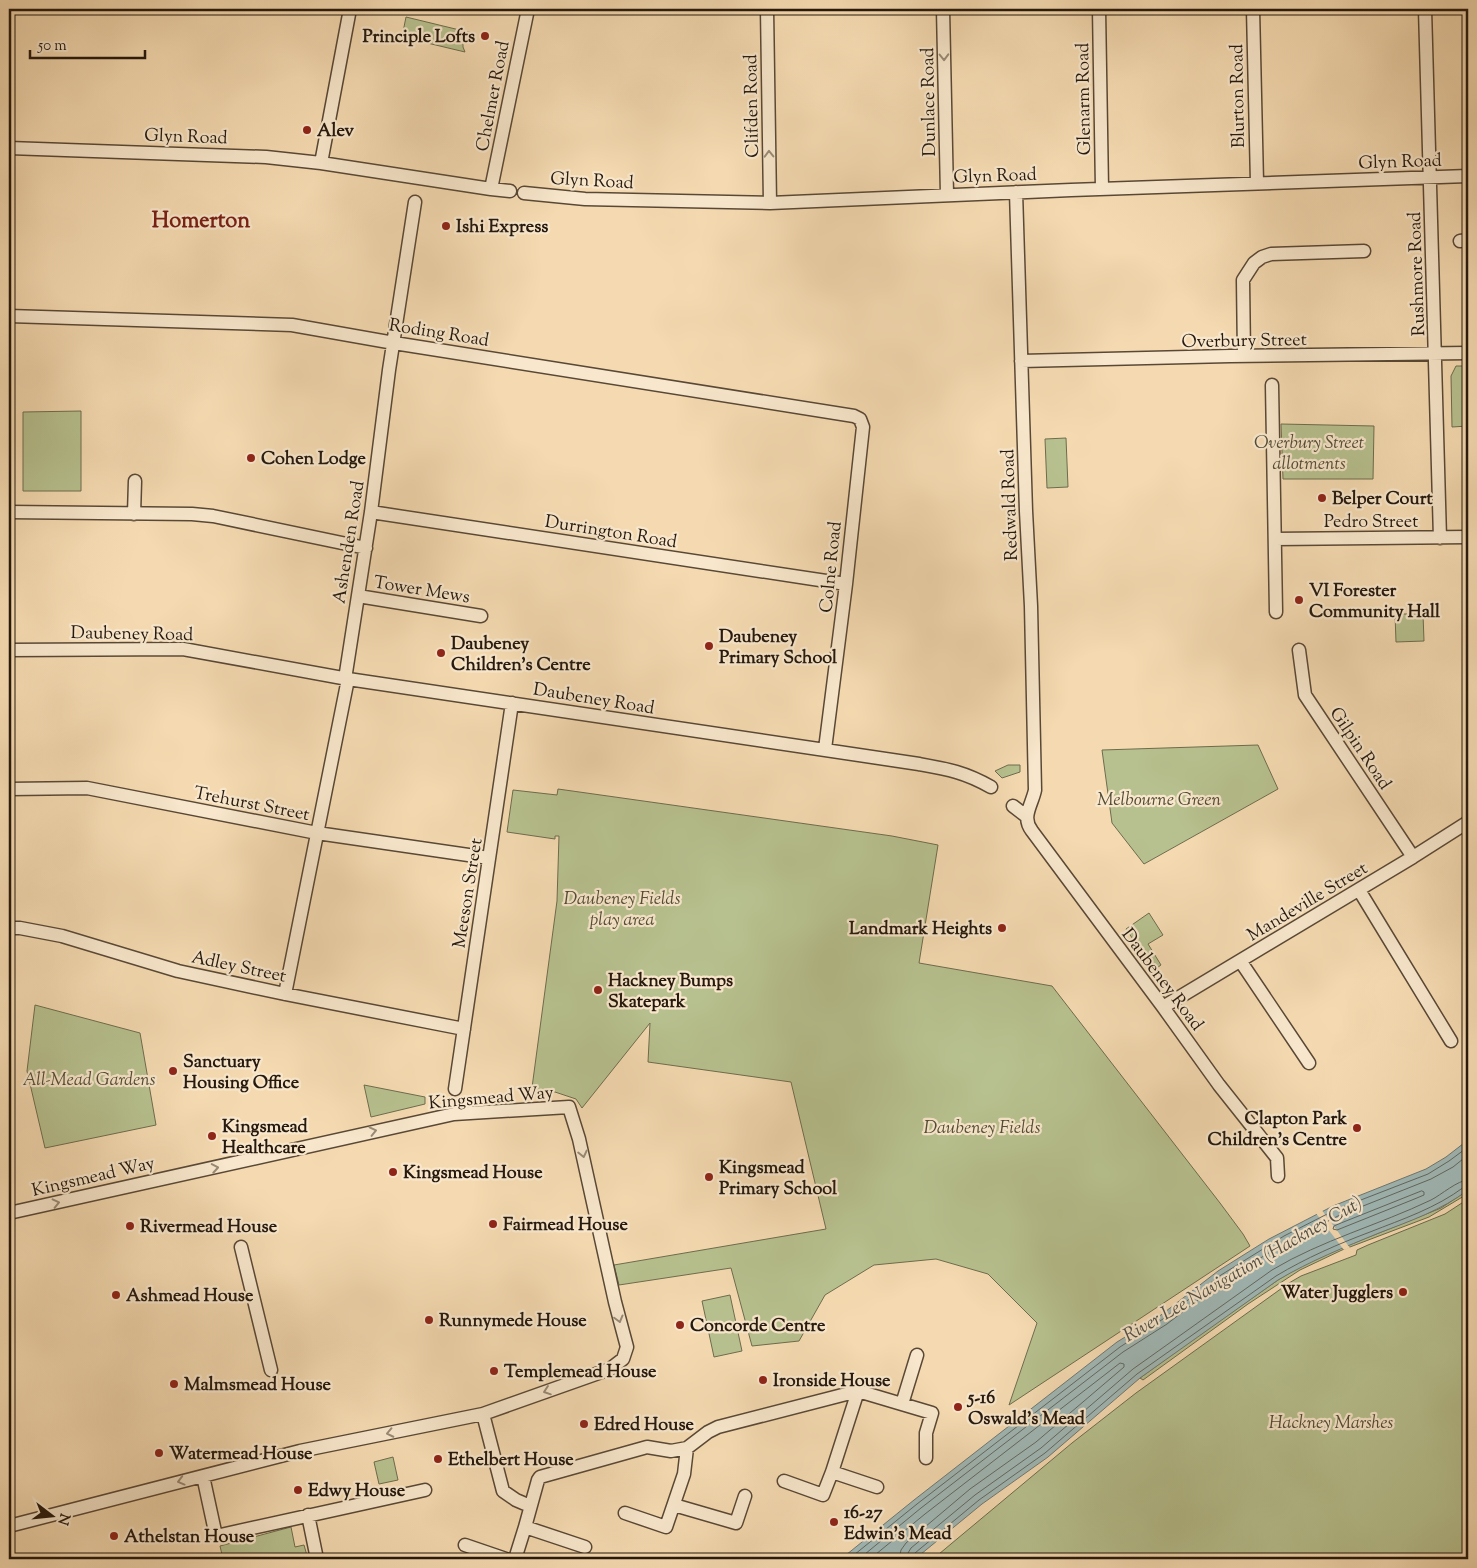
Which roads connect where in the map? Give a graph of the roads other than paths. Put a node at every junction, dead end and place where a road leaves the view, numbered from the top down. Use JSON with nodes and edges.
{"nodes":[{"id":1,"x":350,"y":9,"type":"edge"},
{"id":2,"x":528,"y":9,"type":"edge"},
{"id":3,"x":767,"y":9,"type":"edge"},
{"id":4,"x":944,"y":9,"type":"edge"},
{"id":5,"x":1099,"y":9,"type":"edge"},
{"id":6,"x":1253,"y":9,"type":"edge"},
{"id":7,"x":1425,"y":9,"type":"edge"},
{"id":8,"x":9,"y":148,"type":"edge"},
{"id":9,"x":321,"y":163,"type":"junction"},
{"id":10,"x":1468,"y":176,"type":"edge"},
{"id":11,"x":1430,"y":178,"type":"junction"},
{"id":12,"x":1256,"y":183,"type":"junction"},
{"id":13,"x":491,"y":189,"type":"junction"},
{"id":14,"x":1102,"y":189,"type":"junction"},
{"id":15,"x":510,"y":191,"type":"dead end"},
{"id":16,"x":1016,"y":192,"type":"junction"},
{"id":17,"x":524,"y":193,"type":"dead end"},
{"id":18,"x":947,"y":195,"type":"junction"},
{"id":19,"x":415,"y":202,"type":"dead end"},
{"id":20,"x":770,"y":203,"type":"junction"},
{"id":21,"x":1364,"y":251,"type":"dead end"},
{"id":22,"x":9,"y":316,"type":"edge"},
{"id":23,"x":394,"y":343,"type":"junction"},
{"id":24,"x":1468,"y":353,"type":"edge"},
{"id":25,"x":1436,"y":354,"type":"junction"},
{"id":26,"x":1244,"y":356,"type":"junction"},
{"id":27,"x":1021,"y":361,"type":"junction"},
{"id":28,"x":1272,"y":385,"type":"dead end"},
{"id":29,"x":860,"y":419,"type":"joint"},
{"id":30,"x":135,"y":481,"type":"dead end"},
{"id":31,"x":9,"y":512,"type":"edge"},
{"id":32,"x":371,"y":512,"type":"junction"},
{"id":33,"x":134,"y":514,"type":"junction"},
{"id":34,"x":1468,"y":537,"type":"edge"},
{"id":35,"x":1440,"y":538,"type":"junction"},
{"id":36,"x":1275,"y":539,"type":"junction"},
{"id":37,"x":366,"y":548,"type":"junction"},
{"id":38,"x":846,"y":584,"type":"junction"},
{"id":39,"x":358,"y":596,"type":"junction"},
{"id":40,"x":1276,"y":612,"type":"dead end"},
{"id":41,"x":481,"y":616,"type":"dead end"},
{"id":42,"x":9,"y":650,"type":"edge"},
{"id":43,"x":1299,"y":650,"type":"dead end"},
{"id":44,"x":346,"y":679,"type":"junction"},
{"id":45,"x":512,"y":703,"type":"junction"},
{"id":46,"x":826,"y":749,"type":"junction"},
{"id":47,"x":991,"y":787,"type":"dead end"},
{"id":48,"x":9,"y":789,"type":"edge"},
{"id":49,"x":1013,"y":806,"type":"dead end"},
{"id":50,"x":1026,"y":816,"type":"junction"},
{"id":51,"x":1468,"y":822,"type":"edge"},
{"id":52,"x":317,"y":833,"type":"junction"},
{"id":53,"x":489,"y":858,"type":"junction"},
{"id":54,"x":1413,"y":858,"type":"junction"},
{"id":55,"x":1359,"y":890,"type":"junction"},
{"id":56,"x":9,"y":928,"type":"edge"},
{"id":57,"x":1241,"y":962,"type":"junction"},
{"id":58,"x":284,"y":994,"type":"junction"},
{"id":59,"x":1163,"y":1007,"type":"junction"},
{"id":60,"x":464,"y":1029,"type":"junction"},
{"id":61,"x":1451,"y":1041,"type":"dead end"},
{"id":62,"x":1310,"y":1063,"type":"dead end"},
{"id":63,"x":455,"y":1089,"type":"dead end"},
{"id":64,"x":1278,"y":1176,"type":"dead end"},
{"id":65,"x":9,"y":1213,"type":"edge"},
{"id":66,"x":241,"y":1246,"type":"dead end"},
{"id":67,"x":917,"y":1355,"type":"dead end"},
{"id":68,"x":271,"y":1370,"type":"dead end"},
{"id":69,"x":858,"y":1390,"type":"junction"},
{"id":70,"x":902,"y":1404,"type":"junction"},
{"id":71,"x":482,"y":1414,"type":"junction"},
{"id":72,"x":687,"y":1448,"type":"junction"},
{"id":73,"x":926,"y":1458,"type":"dead end"},
{"id":74,"x":832,"y":1472,"type":"junction"},
{"id":75,"x":203,"y":1476,"type":"junction"},
{"id":76,"x":784,"y":1481,"type":"dead end"},
{"id":77,"x":877,"y":1487,"type":"dead end"},
{"id":78,"x":425,"y":1490,"type":"dead end"},
{"id":79,"x":745,"y":1496,"type":"dead end"},
{"id":80,"x":674,"y":1504,"type":"junction"},
{"id":81,"x":530,"y":1506,"type":"junction"},
{"id":82,"x":625,"y":1513,"type":"dead end"},
{"id":83,"x":308,"y":1515,"type":"junction"},
{"id":84,"x":9,"y":1526,"type":"edge"},
{"id":85,"x":526,"y":1527,"type":"junction"},
{"id":86,"x":465,"y":1545,"type":"dead end"},
{"id":87,"x":585,"y":1547,"type":"dead end"},
{"id":88,"x":317,"y":1559,"type":"edge"},
{"id":89,"x":506,"y":1559,"type":"edge"},
{"id":90,"x":515,"y":1559,"type":"edge"}],
"edges":[{"from":1,"to":9,"type":"street"},
{"from":2,"to":13,"type":"street","name":"Chelmer Road"},
{"from":20,"to":3,"type":"street","name":"Clifden Road","one_way":true},
{"from":4,"to":18,"type":"street","name":"Dunlace Road","one_way":true},
{"from":5,"to":14,"type":"street","name":"Glenarm Road"},
{"from":6,"to":12,"type":"street","name":"Blurton Road"},
{"from":7,"to":11,"type":"street","name":"Rushmore Road"},
{"from":8,"to":9,"type":"street","name":"Glyn Road"},
{"from":9,"to":13,"type":"street","name":"Glyn Road"},
{"from":10,"to":11,"type":"street","name":"Glyn Road"},
{"from":11,"to":12,"type":"street","name":"Glyn Road"},
{"from":11,"to":25,"type":"street","name":"Rushmore Road"},
{"from":12,"to":14,"type":"street","name":"Glyn Road"},
{"from":13,"to":15,"type":"street","name":"Glyn Road"},
{"from":14,"to":16,"type":"street","name":"Glyn Road"},
{"from":16,"to":18,"type":"street","name":"Glyn Road"},
{"from":16,"to":27,"type":"street","name":"Redwald Road"},
{"from":17,"to":20,"type":"street","name":"Glyn Road"},
{"from":18,"to":20,"type":"street","name":"Glyn Road"},
{"from":19,"to":23,"type":"street","name":"Ashenden Road"},
{"from":21,"to":26,"type":"street"},
{"from":22,"to":23,"type":"street","name":"Roding Road"},
{"from":23,"to":29,"type":"street","name":"Roding Road"},
{"from":23,"to":32,"type":"street","name":"Ashenden Road"},
{"from":24,"to":25,"type":"street","name":"Overbury Street"},
{"from":25,"to":26,"type":"street","name":"Overbury Street"},
{"from":25,"to":35,"type":"street","name":"Rushmore Road"},
{"from":26,"to":27,"type":"street","name":"Overbury Street"},
{"from":27,"to":50,"type":"street","name":"Redwald Road"},
{"from":28,"to":36,"type":"street"},
{"from":29,"to":38,"type":"street","name":"Colne Road"},
{"from":30,"to":33,"type":"street"},
{"from":31,"to":33,"type":"street"},
{"from":32,"to":37,"type":"street","name":"Ashenden Road"},
{"from":32,"to":38,"type":"street","name":"Durrington Road"},
{"from":33,"to":37,"type":"street"},
{"from":34,"to":35,"type":"street","name":"Pedro Street"},
{"from":35,"to":36,"type":"street","name":"Pedro Street"},
{"from":36,"to":40,"type":"street"},
{"from":37,"to":39,"type":"street","name":"Ashenden Road"},
{"from":38,"to":46,"type":"street","name":"Colne Road"},
{"from":39,"to":41,"type":"street","name":"Tower Mews"},
{"from":39,"to":44,"type":"street","name":"Ashenden Road"},
{"from":42,"to":44,"type":"street","name":"Daubeney Road"},
{"from":43,"to":54,"type":"street","name":"Gilpin Road"},
{"from":44,"to":45,"type":"street","name":"Daubeney Road"},
{"from":44,"to":52,"type":"street","name":"Ashenden Road"},
{"from":45,"to":46,"type":"street","name":"Daubeney Road"},
{"from":45,"to":53,"type":"street","name":"Meeson Street"},
{"from":46,"to":47,"type":"street","name":"Daubeney Road"},
{"from":48,"to":52,"type":"street","name":"Trehurst Street"},
{"from":49,"to":50,"type":"street","name":"Daubeney Road"},
{"from":50,"to":59,"type":"street","name":"Daubeney Road"},
{"from":51,"to":54,"type":"street","name":"Mandeville Street"},
{"from":52,"to":53,"type":"street","name":"Trehurst Street"},
{"from":52,"to":58,"type":"street","name":"Ashenden Road"},
{"from":53,"to":60,"type":"street","name":"Meeson Street"},
{"from":54,"to":55,"type":"street","name":"Mandeville Street"},
{"from":55,"to":57,"type":"street","name":"Mandeville Street"},
{"from":55,"to":61,"type":"street"},
{"from":56,"to":58,"type":"street","name":"Adley Street"},
{"from":57,"to":59,"type":"street","name":"Mandeville Street"},
{"from":57,"to":62,"type":"street"},
{"from":58,"to":60,"type":"street","name":"Adley Street"},
{"from":59,"to":64,"type":"street","name":"Daubeney Road"},
{"from":60,"to":63,"type":"street","name":"Meeson Street"},
{"from":65,"to":71,"type":"street","name":"Kingsmead Way","one_way":true},
{"from":66,"to":68,"type":"street"},
{"from":67,"to":70,"type":"street"},
{"from":69,"to":70,"type":"street"},
{"from":69,"to":72,"type":"street"},
{"from":69,"to":74,"type":"street"},
{"from":70,"to":73,"type":"street"},
{"from":71,"to":75,"type":"street","name":"Kingsmead Way","one_way":true},
{"from":71,"to":81,"type":"street"},
{"from":72,"to":80,"type":"street"},
{"from":72,"to":81,"type":"street"},
{"from":74,"to":76,"type":"street"},
{"from":74,"to":77,"type":"street"},
{"from":75,"to":83,"type":"street"},
{"from":75,"to":84,"type":"street","name":"Kingsmead Way","one_way":true},
{"from":78,"to":83,"type":"street"},
{"from":79,"to":80,"type":"street"},
{"from":80,"to":82,"type":"street"},
{"from":81,"to":85,"type":"street"},
{"from":83,"to":88,"type":"street"},
{"from":85,"to":87,"type":"street"},
{"from":85,"to":90,"type":"street"},
{"from":86,"to":89,"type":"street"}]}
